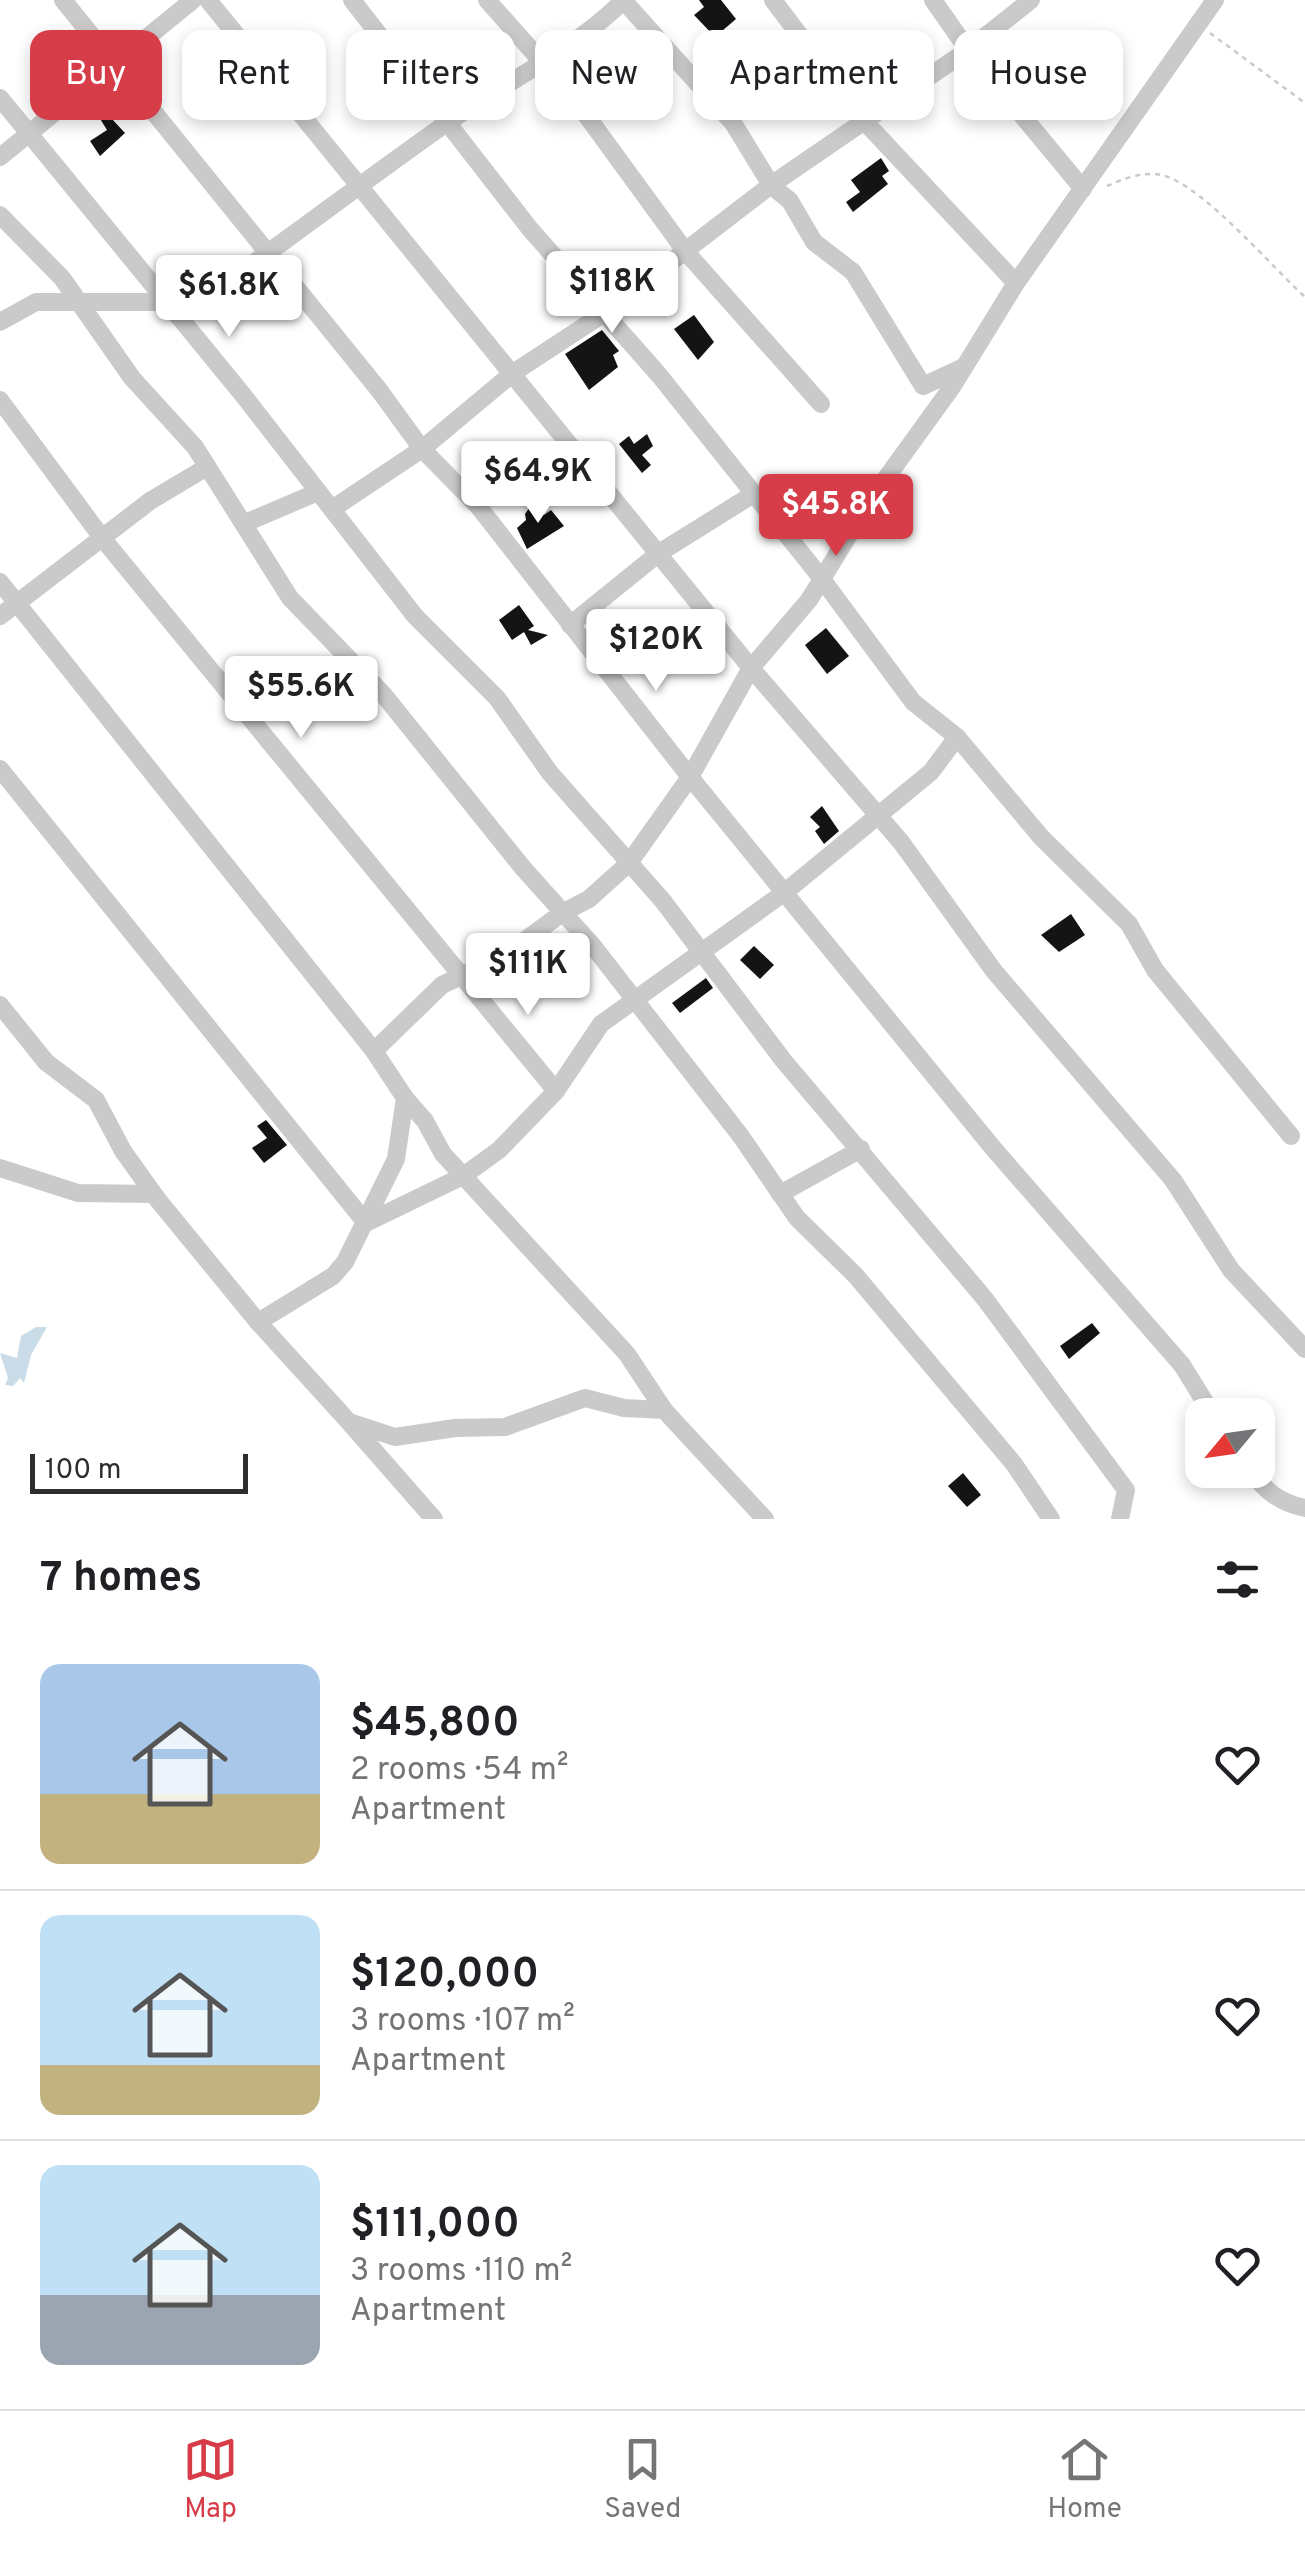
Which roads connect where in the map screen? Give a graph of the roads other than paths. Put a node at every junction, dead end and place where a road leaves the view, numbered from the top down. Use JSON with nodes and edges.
{"nodes":[{"id":1,"x":62,"y":0,"type":"edge"},
{"id":2,"x":193,"y":0,"type":"edge"},
{"id":3,"x":208,"y":0,"type":"edge"},
{"id":4,"x":352,"y":0,"type":"edge"},
{"id":5,"x":487,"y":0,"type":"edge"},
{"id":6,"x":624,"y":0,"type":"edge"},
{"id":7,"x":773,"y":0,"type":"edge"},
{"id":8,"x":933,"y":0,"type":"edge"},
{"id":9,"x":1031,"y":0,"type":"edge"},
{"id":10,"x":1205,"y":9,"type":"edge"},
{"id":11,"x":85,"y":30,"type":"edge"},
{"id":12,"x":154,"y":30,"type":"edge"},
{"id":13,"x":586,"y":30,"type":"edge"},
{"id":14,"x":954,"y":30,"type":"edge"},
{"id":15,"x":993,"y":30,"type":"edge"},
{"id":16,"x":535,"y":54,"type":"edge"},
{"id":17,"x":954,"y":60,"type":"edge"},
{"id":18,"x":535,"y":69,"type":"edge"},
{"id":19,"x":0,"y":98,"type":"edge"},
{"id":20,"x":46,"y":120,"type":"edge"},
{"id":21,"x":161,"y":120,"type":"edge"},
{"id":22,"x":586,"y":120,"type":"edge"},
{"id":23,"x":1026,"y":120,"type":"edge"},
{"id":24,"x":447,"y":123,"type":"junction"},
{"id":25,"x":866,"y":123,"type":"junction"},
{"id":26,"x":28,"y":136,"type":"junction"},
{"id":27,"x":0,"y":158,"type":"edge"},
{"id":28,"x":771,"y":185,"type":"junction"},
{"id":29,"x":360,"y":189,"type":"junction"},
{"id":30,"x":1083,"y":189,"type":"junction"},
{"id":31,"x":0,"y":215,"type":"edge"},
{"id":32,"x":686,"y":252,"type":"junction"},
{"id":33,"x":268,"y":256,"type":"junction"},
{"id":34,"x":1016,"y":283,"type":"junction"},
{"id":35,"x":77,"y":299,"type":"junction"},
{"id":36,"x":172,"y":309,"type":"junction"},
{"id":37,"x":603,"y":314,"type":"junction"},
{"id":38,"x":0,"y":322,"type":"edge"},
{"id":39,"x":966,"y":366,"type":"junction"},
{"id":40,"x":513,"y":372,"type":"junction"},
{"id":41,"x":0,"y":400,"type":"edge"},
{"id":42,"x":821,"y":404,"type":"dead end"},
{"id":43,"x":422,"y":450,"type":"junction"},
{"id":44,"x":207,"y":467,"type":"junction"},
{"id":45,"x":318,"y":492,"type":"junction"},
{"id":46,"x":752,"y":495,"type":"junction"},
{"id":47,"x":332,"y":509,"type":"junction"},
{"id":48,"x":245,"y":524,"type":"junction"},
{"id":49,"x":104,"y":539,"type":"junction"},
{"id":50,"x":659,"y":553,"type":"junction"},
{"id":51,"x":822,"y":578,"type":"junction"},
{"id":52,"x":0,"y":582,"type":"edge"},
{"id":53,"x":17,"y":603,"type":"junction"},
{"id":54,"x":0,"y":616,"type":"edge"},
{"id":55,"x":570,"y":625,"type":"junction"},
{"id":56,"x":751,"y":668,"type":"junction"},
{"id":57,"x":956,"y":738,"type":"junction"},
{"id":58,"x":0,"y":770,"type":"edge"},
{"id":59,"x":690,"y":778,"type":"junction"},
{"id":60,"x":878,"y":816,"type":"junction"},
{"id":61,"x":629,"y":863,"type":"junction"},
{"id":62,"x":785,"y":892,"type":"junction"},
{"id":63,"x":562,"y":912,"type":"junction"},
{"id":64,"x":704,"y":954,"type":"junction"},
{"id":65,"x":463,"y":974,"type":"junction"},
{"id":66,"x":634,"y":1002,"type":"junction"},
{"id":67,"x":0,"y":1004,"type":"edge"},
{"id":68,"x":374,"y":1051,"type":"junction"},
{"id":69,"x":556,"y":1091,"type":"junction"},
{"id":70,"x":405,"y":1098,"type":"junction"},
{"id":71,"x":1292,"y":1136,"type":"dead end"},
{"id":72,"x":861,"y":1149,"type":"junction"},
{"id":73,"x":0,"y":1168,"type":"edge"},
{"id":74,"x":463,"y":1176,"type":"junction"},
{"id":75,"x":153,"y":1194,"type":"junction"},
{"id":76,"x":780,"y":1194,"type":"junction"},
{"id":77,"x":366,"y":1223,"type":"junction"},
{"id":78,"x":258,"y":1322,"type":"junction"},
{"id":79,"x":1305,"y":1349,"type":"edge"},
{"id":80,"x":1202,"y":1398,"type":"edge"},
{"id":81,"x":664,"y":1410,"type":"junction"},
{"id":82,"x":350,"y":1422,"type":"junction"},
{"id":83,"x":1262,"y":1488,"type":"edge"},
{"id":84,"x":1305,"y":1508,"type":"edge"},
{"id":85,"x":434,"y":1519,"type":"edge"},
{"id":86,"x":765,"y":1519,"type":"edge"},
{"id":87,"x":1051,"y":1519,"type":"edge"},
{"id":88,"x":1120,"y":1519,"type":"edge"}],
"edges":[{"from":1,"to":11,"type":"street"},
{"from":2,"to":12,"type":"street"},
{"from":3,"to":29,"type":"street"},
{"from":4,"to":24,"type":"street"},
{"from":5,"to":16,"type":"street"},
{"from":6,"to":13,"type":"street"},
{"from":6,"to":28,"type":"street"},
{"from":7,"to":25,"type":"street"},
{"from":8,"to":14,"type":"street"},
{"from":9,"to":15,"type":"street"},
{"from":10,"to":30,"type":"street"},
{"from":17,"to":25,"type":"street"},
{"from":18,"to":24,"type":"street"},
{"from":19,"to":26,"type":"street"},
{"from":20,"to":26,"type":"street"},
{"from":21,"to":33,"type":"street"},
{"from":22,"to":32,"type":"street"},
{"from":23,"to":30,"type":"street"},
{"from":24,"to":29,"type":"street"},
{"from":24,"to":37,"type":"street"},
{"from":25,"to":28,"type":"street"},
{"from":25,"to":34,"type":"street"},
{"from":26,"to":27,"type":"street"},
{"from":26,"to":36,"type":"street"},
{"from":28,"to":32,"type":"street"},
{"from":28,"to":39,"type":"street"},
{"from":29,"to":33,"type":"street"},
{"from":29,"to":40,"type":"street"},
{"from":30,"to":34,"type":"street"},
{"from":31,"to":35,"type":"street"},
{"from":32,"to":37,"type":"street"},
{"from":32,"to":42,"type":"street"},
{"from":33,"to":36,"type":"street"},
{"from":33,"to":43,"type":"street"},
{"from":34,"to":39,"type":"street"},
{"from":35,"to":36,"type":"street"},
{"from":35,"to":38,"type":"street"},
{"from":35,"to":44,"type":"street"},
{"from":36,"to":45,"type":"street"},
{"from":37,"to":40,"type":"street"},
{"from":37,"to":46,"type":"street"},
{"from":39,"to":51,"type":"street"},
{"from":40,"to":43,"type":"street"},
{"from":40,"to":50,"type":"street"},
{"from":41,"to":49,"type":"street"},
{"from":43,"to":47,"type":"street"},
{"from":43,"to":55,"type":"street"},
{"from":44,"to":48,"type":"street"},
{"from":44,"to":49,"type":"street"},
{"from":45,"to":47,"type":"street"},
{"from":45,"to":48,"type":"street"},
{"from":46,"to":50,"type":"street"},
{"from":46,"to":51,"type":"street"},
{"from":47,"to":61,"type":"street"},
{"from":48,"to":63,"type":"street"},
{"from":49,"to":53,"type":"street"},
{"from":49,"to":65,"type":"street"},
{"from":50,"to":55,"type":"street"},
{"from":50,"to":56,"type":"street"},
{"from":51,"to":56,"type":"street"},
{"from":51,"to":57,"type":"street"},
{"from":52,"to":53,"type":"street"},
{"from":53,"to":54,"type":"street"},
{"from":53,"to":68,"type":"street"},
{"from":55,"to":59,"type":"street"},
{"from":56,"to":59,"type":"street"},
{"from":56,"to":60,"type":"street"},
{"from":57,"to":60,"type":"street"},
{"from":57,"to":71,"type":"street"},
{"from":58,"to":77,"type":"street"},
{"from":59,"to":61,"type":"street"},
{"from":59,"to":62,"type":"street"},
{"from":60,"to":62,"type":"street"},
{"from":60,"to":79,"type":"street"},
{"from":61,"to":63,"type":"street"},
{"from":61,"to":64,"type":"street"},
{"from":62,"to":64,"type":"street"},
{"from":62,"to":80,"type":"street"},
{"from":63,"to":65,"type":"street"},
{"from":63,"to":66,"type":"street"},
{"from":64,"to":66,"type":"street"},
{"from":64,"to":72,"type":"street"},
{"from":65,"to":68,"type":"street"},
{"from":65,"to":69,"type":"street"},
{"from":66,"to":69,"type":"street"},
{"from":66,"to":76,"type":"street"},
{"from":67,"to":75,"type":"street"},
{"from":68,"to":70,"type":"street"},
{"from":69,"to":74,"type":"street"},
{"from":70,"to":74,"type":"street"},
{"from":70,"to":77,"type":"street"},
{"from":72,"to":76,"type":"street"},
{"from":72,"to":88,"type":"street"},
{"from":73,"to":75,"type":"street"},
{"from":74,"to":77,"type":"street"},
{"from":74,"to":81,"type":"street"},
{"from":75,"to":78,"type":"street"},
{"from":76,"to":87,"type":"street"},
{"from":77,"to":78,"type":"street"},
{"from":78,"to":82,"type":"street"},
{"from":81,"to":82,"type":"street"},
{"from":81,"to":86,"type":"street"},
{"from":82,"to":85,"type":"street"},
{"from":83,"to":84,"type":"street"}]}
